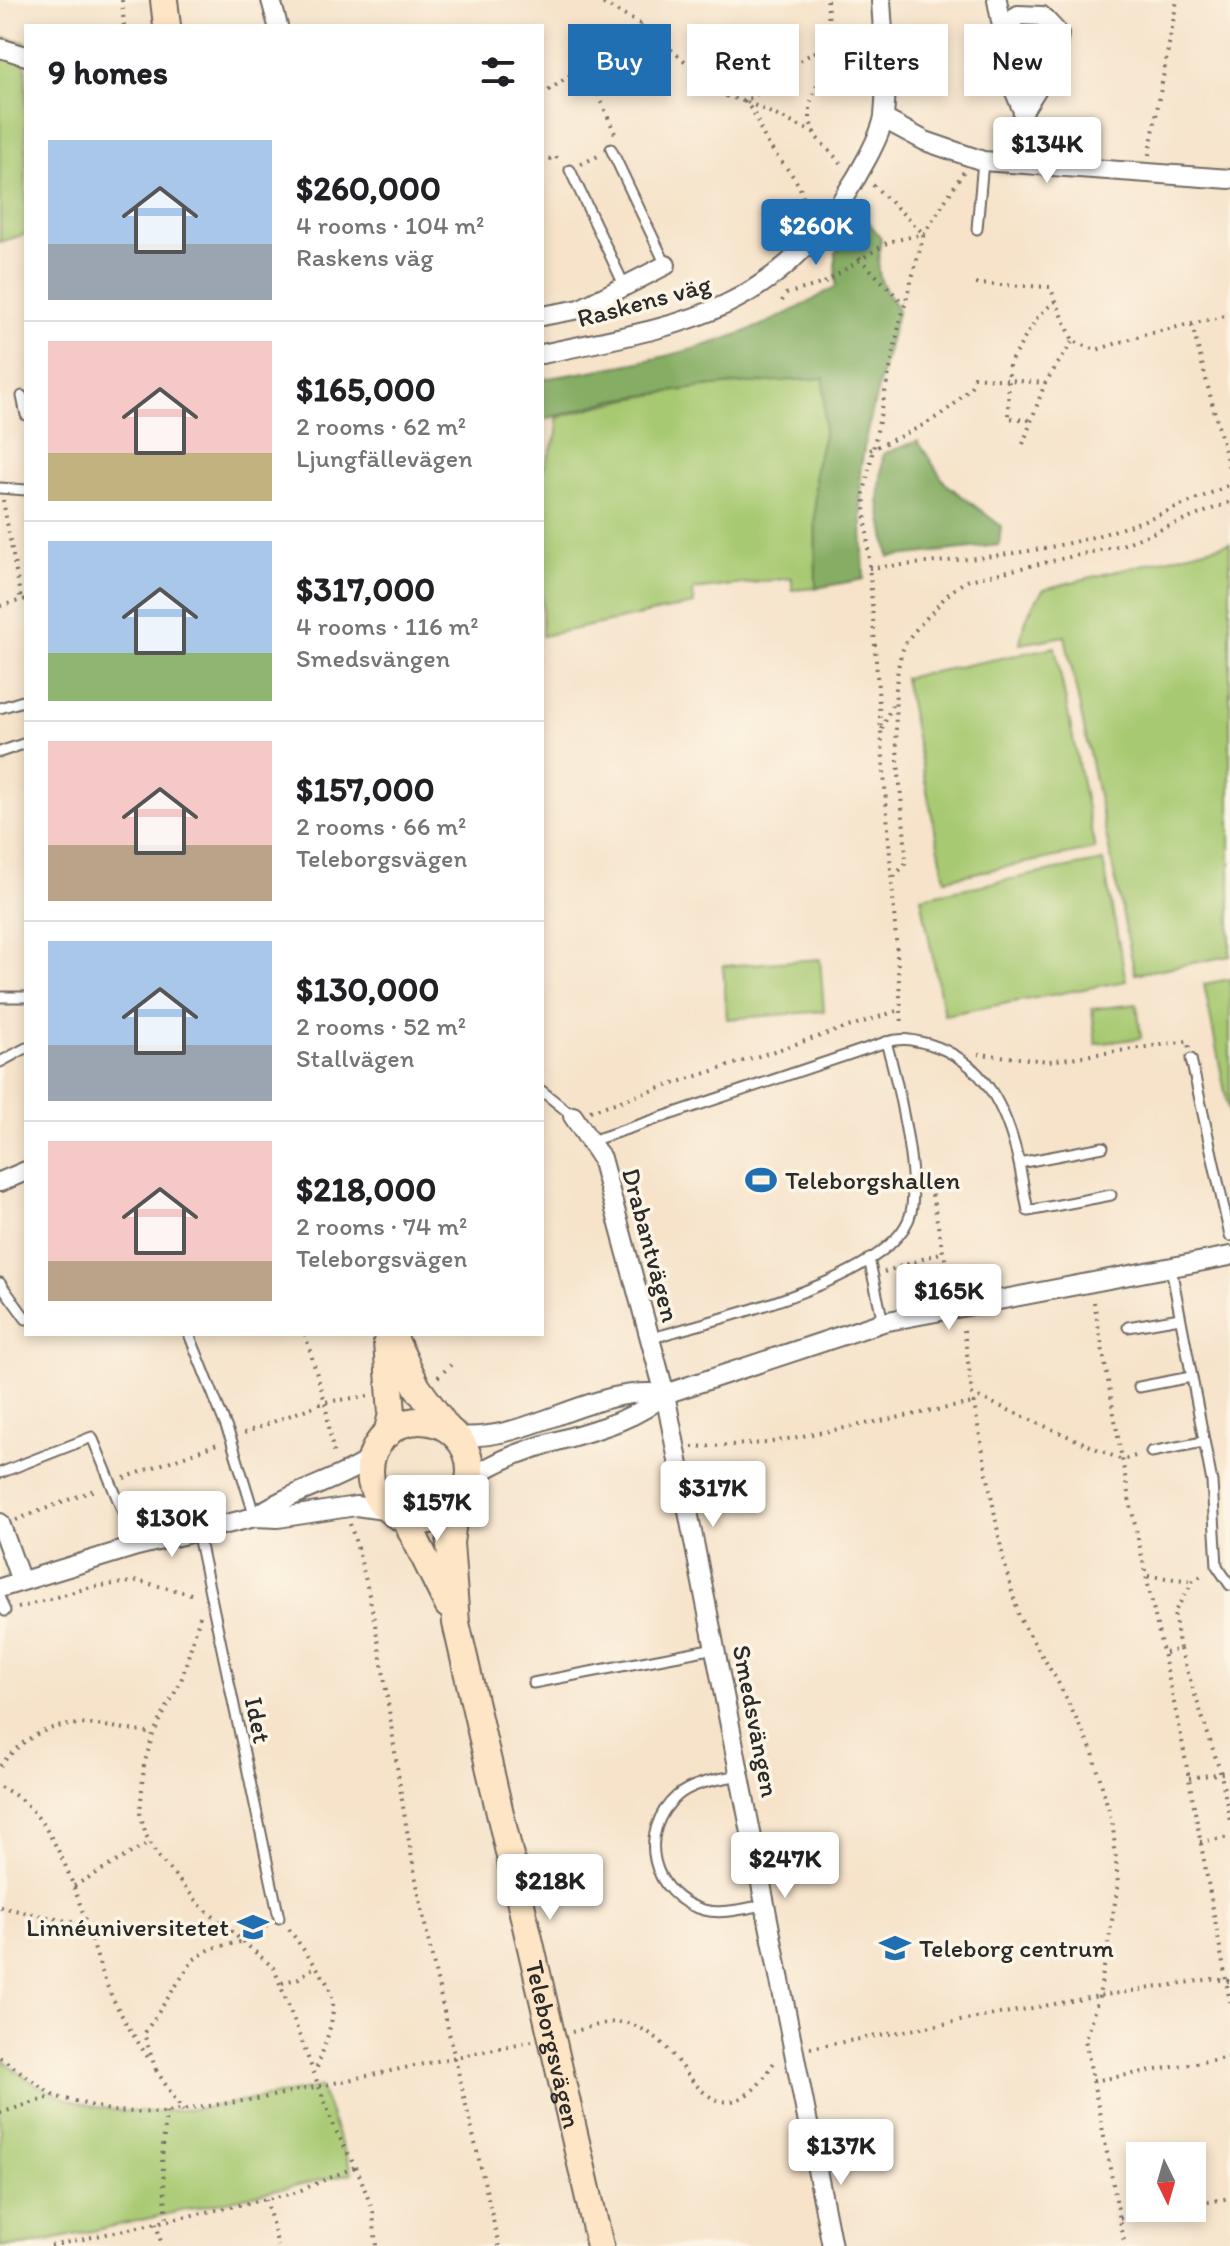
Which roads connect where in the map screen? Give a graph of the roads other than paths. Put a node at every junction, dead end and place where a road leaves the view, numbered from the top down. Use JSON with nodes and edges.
{"nodes":[{"id":1,"x":164,"y":0,"type":"edge"},
{"id":2,"x":271,"y":0,"type":"edge"},
{"id":3,"x":881,"y":0,"type":"edge"},
{"id":4,"x":997,"y":0,"type":"edge"},
{"id":5,"x":167,"y":24,"type":"edge"},
{"id":6,"x":277,"y":24,"type":"edge"},
{"id":7,"x":1004,"y":24,"type":"edge"},
{"id":8,"x":1010,"y":24,"type":"edge"},
{"id":9,"x":1050,"y":24,"type":"edge"},
{"id":10,"x":0,"y":48,"type":"edge"},
{"id":11,"x":24,"y":55,"type":"edge"},
{"id":12,"x":1018,"y":96,"type":"edge"},
{"id":13,"x":1032,"y":96,"type":"edge"},
{"id":14,"x":1023,"y":111,"type":"junction"},
{"id":15,"x":884,"y":119,"type":"junction"},
{"id":16,"x":611,"y":149,"type":"road end"},
{"id":17,"x":977,"y":160,"type":"junction"},
{"id":18,"x":1020,"y":162,"type":"junction"},
{"id":19,"x":570,"y":170,"type":"road end"},
{"id":20,"x":1230,"y":179,"type":"edge"},
{"id":21,"x":977,"y":229,"type":"dead end"},
{"id":22,"x":666,"y":265,"type":"joint"},
{"id":23,"x":625,"y":287,"type":"junction"},
{"id":24,"x":544,"y":316,"type":"edge"},
{"id":25,"x":544,"y":354,"type":"edge"},
{"id":26,"x":22,"y":396,"type":"dead end"},
{"id":27,"x":24,"y":406,"type":"edge"},
{"id":28,"x":0,"y":488,"type":"edge"},
{"id":29,"x":24,"y":490,"type":"edge"},
{"id":30,"x":24,"y":701,"type":"edge"},
{"id":31,"x":0,"y":708,"type":"edge"},
{"id":32,"x":24,"y":744,"type":"edge"},
{"id":33,"x":0,"y":752,"type":"edge"},
{"id":34,"x":0,"y":997,"type":"edge"},
{"id":35,"x":24,"y":997,"type":"edge"},
{"id":36,"x":886,"y":1042,"type":"junction"},
{"id":37,"x":24,"y":1049,"type":"edge"},
{"id":38,"x":1191,"y":1059,"type":"road end"},
{"id":39,"x":0,"y":1062,"type":"edge"},
{"id":40,"x":544,"y":1093,"type":"edge"},
{"id":41,"x":573,"y":1116,"type":"joint"},
{"id":42,"x":591,"y":1141,"type":"junction"},
{"id":43,"x":1103,"y":1147,"type":"dead end"},
{"id":44,"x":1019,"y":1163,"type":"junction"},
{"id":45,"x":24,"y":1172,"type":"edge"},
{"id":46,"x":0,"y":1182,"type":"edge"},
{"id":47,"x":1111,"y":1195,"type":"dead end"},
{"id":48,"x":1230,"y":1236,"type":"edge"},
{"id":49,"x":1230,"y":1256,"type":"edge"},
{"id":50,"x":869,"y":1259,"type":"junction"},
{"id":51,"x":1171,"y":1268,"type":"junction"},
{"id":52,"x":0,"y":1283,"type":"edge"},
{"id":53,"x":22,"y":1302,"type":"edge"},
{"id":54,"x":1180,"y":1318,"type":"junction"},
{"id":55,"x":883,"y":1322,"type":"junction"},
{"id":56,"x":1128,"y":1327,"type":"dead end"},
{"id":57,"x":190,"y":1336,"type":"edge"},
{"id":58,"x":389,"y":1336,"type":"edge"},
{"id":59,"x":390,"y":1336,"type":"edge"},
{"id":60,"x":649,"y":1339,"type":"junction"},
{"id":61,"x":1191,"y":1377,"type":"junction"},
{"id":62,"x":1139,"y":1387,"type":"dead end"},
{"id":63,"x":665,"y":1394,"type":"junction"},
{"id":64,"x":453,"y":1433,"type":"junction"},
{"id":65,"x":387,"y":1434,"type":"junction"},
{"id":66,"x":1203,"y":1442,"type":"junction"},
{"id":67,"x":1151,"y":1452,"type":"dead end"},
{"id":68,"x":372,"y":1458,"type":"junction"},
{"id":69,"x":0,"y":1473,"type":"edge"},
{"id":70,"x":469,"y":1480,"type":"junction"},
{"id":71,"x":455,"y":1506,"type":"junction"},
{"id":72,"x":398,"y":1514,"type":"junction"},
{"id":73,"x":255,"y":1517,"type":"junction"},
{"id":74,"x":0,"y":1524,"type":"edge"},
{"id":75,"x":197,"y":1531,"type":"junction"},
{"id":76,"x":137,"y":1546,"type":"junction"},
{"id":77,"x":21,"y":1581,"type":"junction"},
{"id":78,"x":1230,"y":1585,"type":"edge"},
{"id":79,"x":0,"y":1588,"type":"edge"},
{"id":80,"x":0,"y":1599,"type":"edge"},
{"id":81,"x":5,"y":1611,"type":"road end"},
{"id":82,"x":456,"y":1623,"type":"junction"},
{"id":83,"x":715,"y":1648,"type":"junction"},
{"id":84,"x":533,"y":1683,"type":"dead end"},
{"id":85,"x":740,"y":1775,"type":"junction"},
{"id":86,"x":765,"y":1905,"type":"junction"},
{"id":87,"x":279,"y":1918,"type":"road end"},
{"id":88,"x":596,"y":2241,"type":"edge"},
{"id":89,"x":832,"y":2246,"type":"edge"}],
"edges":[{"from":1,"to":5,"type":"main road"},
{"from":2,"to":6,"type":"street"},
{"from":3,"to":15,"type":"street","name":"Raskens väg"},
{"from":4,"to":7,"type":"street"},
{"from":8,"to":9,"type":"street"},
{"from":10,"to":11,"type":"street"},
{"from":12,"to":14,"type":"street"},
{"from":13,"to":14,"type":"street"},
{"from":14,"to":18,"type":"street"},
{"from":15,"to":17,"type":"street"},
{"from":15,"to":25,"type":"street","name":"Raskens väg"},
{"from":16,"to":22,"type":"lane"},
{"from":17,"to":18,"type":"street"},
{"from":17,"to":21,"type":"lane"},
{"from":18,"to":20,"type":"street"},
{"from":19,"to":23,"type":"lane"},
{"from":22,"to":23,"type":"street","name":"Raskens väg"},
{"from":23,"to":24,"type":"street","name":"Raskens väg"},
{"from":26,"to":27,"type":"lane"},
{"from":28,"to":29,"type":"lane"},
{"from":30,"to":31,"type":"lane"},
{"from":32,"to":33,"type":"lane"},
{"from":34,"to":35,"type":"lane"},
{"from":36,"to":42,"type":"lane"},
{"from":36,"to":44,"type":"lane"},
{"from":36,"to":50,"type":"lane"},
{"from":37,"to":39,"type":"lane"},
{"from":38,"to":48,"type":"lane"},
{"from":40,"to":41,"type":"lane"},
{"from":41,"to":42,"type":"street","name":"Drabantvägen"},
{"from":42,"to":60,"type":"street","name":"Drabantvägen"},
{"from":43,"to":44,"type":"lane"},
{"from":44,"to":47,"type":"lane"},
{"from":45,"to":46,"type":"street"},
{"from":49,"to":51,"type":"street"},
{"from":50,"to":55,"type":"lane"},
{"from":50,"to":60,"type":"lane"},
{"from":51,"to":54,"type":"lane"},
{"from":51,"to":55,"type":"street"},
{"from":52,"to":53,"type":"lane"},
{"from":54,"to":56,"type":"lane"},
{"from":54,"to":61,"type":"lane"},
{"from":55,"to":63,"type":"street"},
{"from":57,"to":73,"type":"lane"},
{"from":58,"to":65,"type":"main road"},
{"from":59,"to":64,"type":"main road"},
{"from":60,"to":63,"type":"street","name":"Drabantvägen"},
{"from":61,"to":62,"type":"lane"},
{"from":61,"to":66,"type":"lane"},
{"from":63,"to":64,"type":"street"},
{"from":63,"to":70,"type":"street"},
{"from":63,"to":83,"type":"street","name":"Smedsvängen"},
{"from":64,"to":65,"type":"main road"},
{"from":64,"to":70,"type":"main road"},
{"from":65,"to":68,"type":"main road"},
{"from":66,"to":67,"type":"lane"},
{"from":66,"to":78,"type":"lane"},
{"from":68,"to":72,"type":"main road"},
{"from":68,"to":73,"type":"street"},
{"from":69,"to":76,"type":"lane"},
{"from":70,"to":71,"type":"main road"},
{"from":71,"to":72,"type":"main road"},
{"from":71,"to":82,"type":"main road","name":"Teleborgsvägen"},
{"from":72,"to":73,"type":"street"},
{"from":72,"to":82,"type":"main road","name":"Teleborgsvägen"},
{"from":73,"to":75,"type":"street"},
{"from":74,"to":77,"type":"street"},
{"from":75,"to":76,"type":"street"},
{"from":75,"to":87,"type":"lane","name":"Idet"},
{"from":76,"to":77,"type":"street"},
{"from":77,"to":79,"type":"street"},
{"from":80,"to":81,"type":"lane"},
{"from":82,"to":88,"type":"main road","name":"Teleborgsvägen"},
{"from":83,"to":84,"type":"lane"},
{"from":83,"to":85,"type":"street","name":"Smedsvängen"},
{"from":85,"to":86,"type":"street","name":"Smedsvängen"},
{"from":85,"to":86,"type":"lane"},
{"from":86,"to":89,"type":"street","name":"Smedsvängen"}]}
